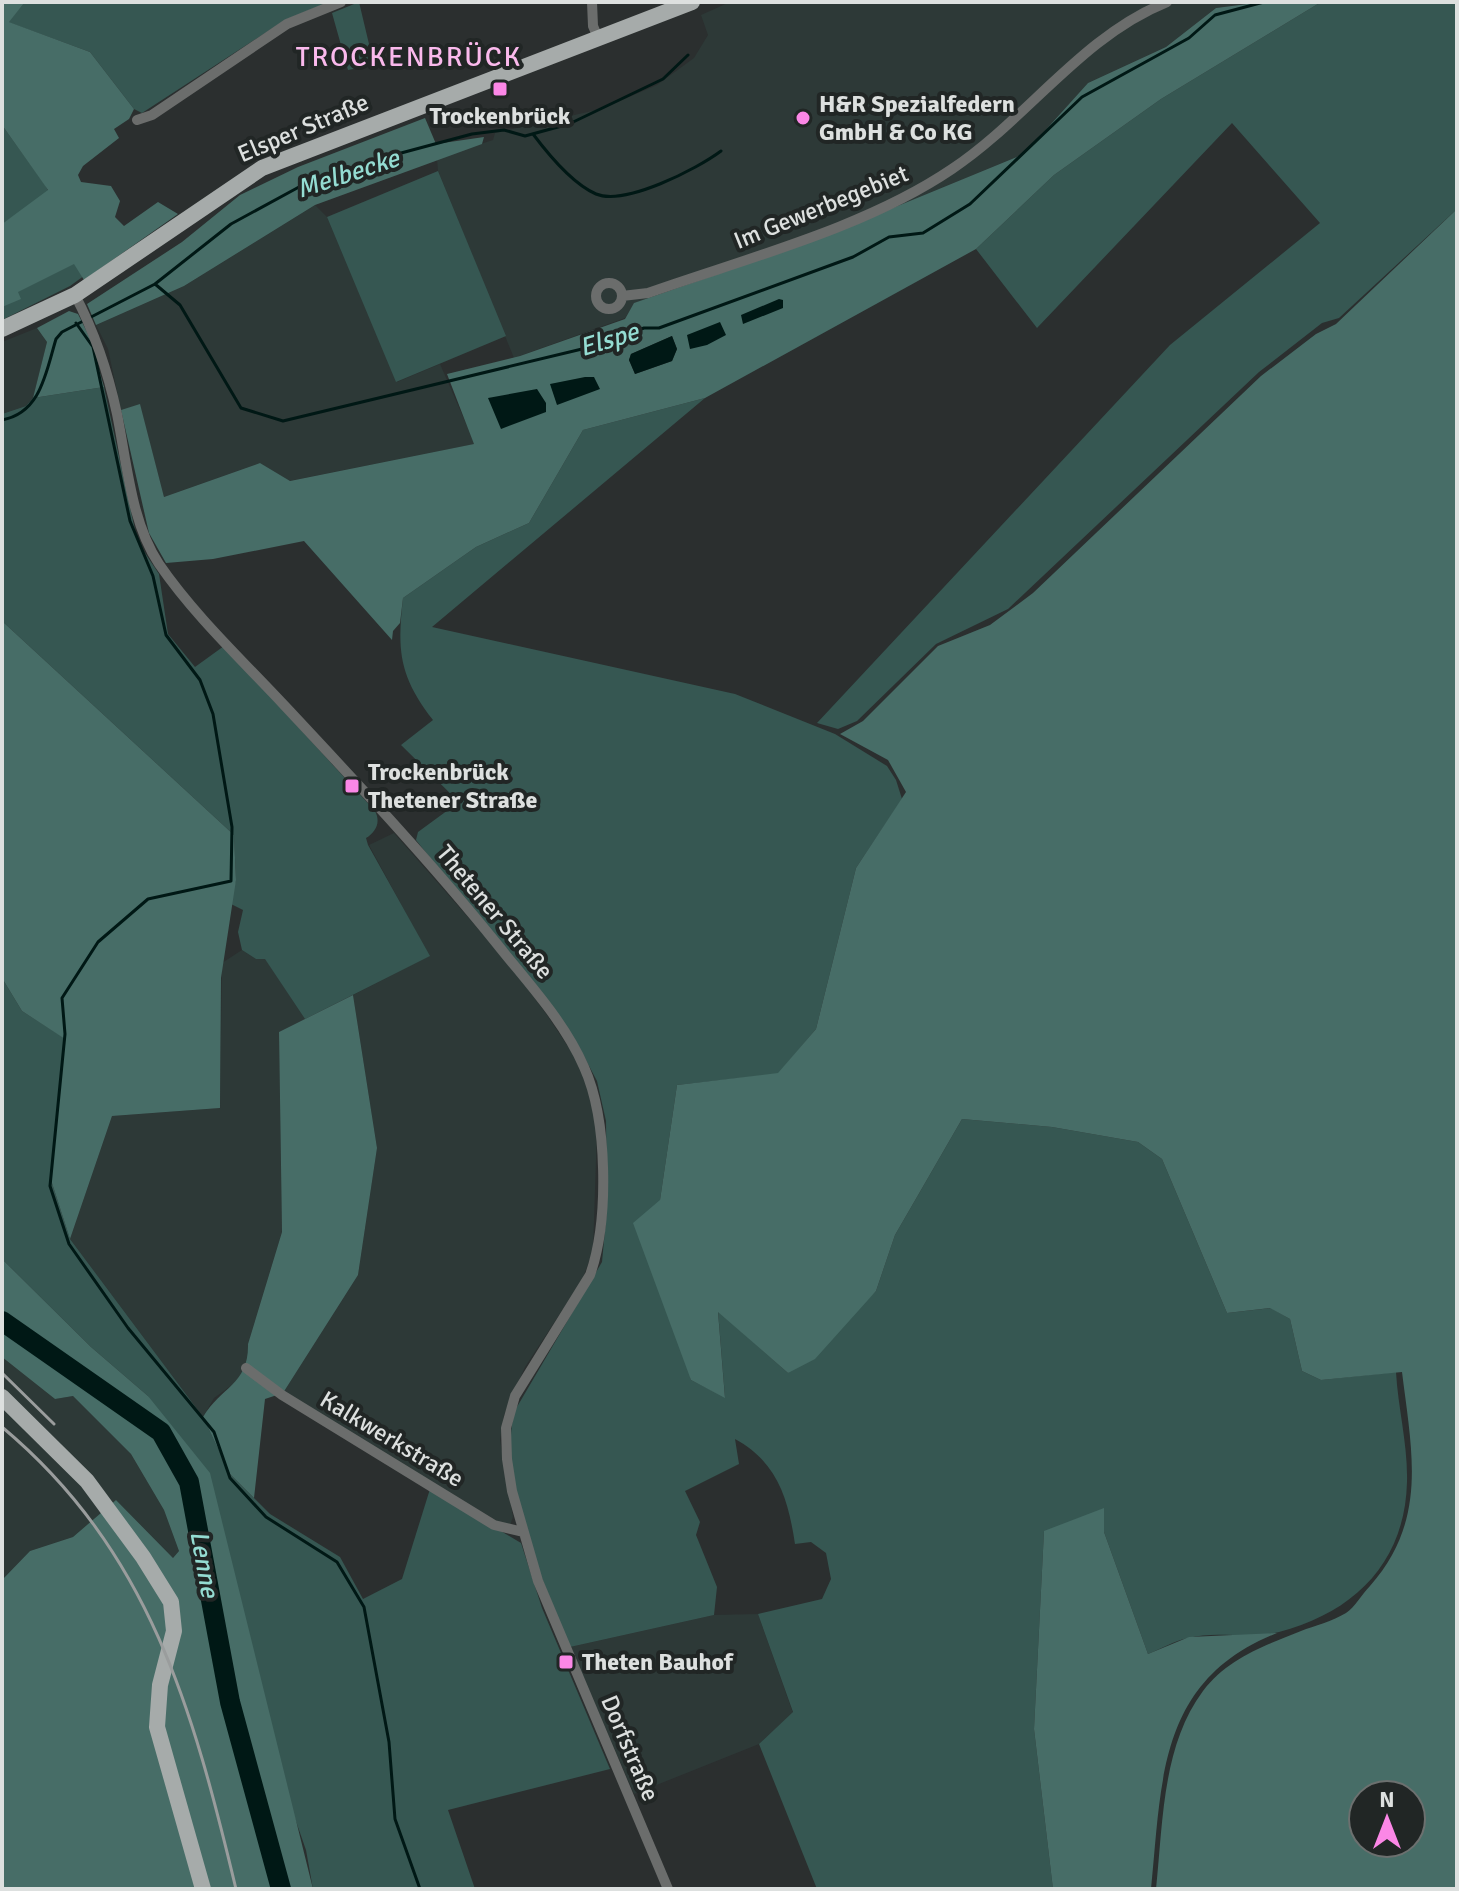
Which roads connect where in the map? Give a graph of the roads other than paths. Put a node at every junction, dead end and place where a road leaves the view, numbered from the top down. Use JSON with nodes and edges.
{"nodes":[{"id":1,"x":341,"y":2,"type":"edge"},
{"id":2,"x":592,"y":2,"type":"edge"},
{"id":3,"x":692,"y":2,"type":"edge"},
{"id":4,"x":1167,"y":2,"type":"edge"},
{"id":5,"x":599,"y":40,"type":"junction"},
{"id":6,"x":137,"y":120,"type":"dead end"},
{"id":7,"x":622,"y":296,"type":"dead end"},
{"id":8,"x":78,"y":301,"type":"junction"},
{"id":9,"x":2,"y":329,"type":"edge"},
{"id":10,"x":246,"y":1368,"type":"dead end"},
{"id":11,"x":2,"y":1397,"type":"edge"},
{"id":12,"x":523,"y":1532,"type":"junction"},
{"id":13,"x":203,"y":1889,"type":"edge"},
{"id":14,"x":668,"y":1889,"type":"edge"}],
"edges":[{"from":1,"to":6,"type":"street"},
{"from":2,"to":5,"type":"street"},
{"from":3,"to":5,"type":"main road","name":"Elsper Straße"},
{"from":4,"to":7,"type":"street","name":"Im Gewerbegebiet"},
{"from":5,"to":8,"type":"main road","name":"Elsper Straße"},
{"from":8,"to":9,"type":"main road","name":"Elsper Straße"},
{"from":8,"to":12,"type":"street","name":"Thetener Straße"},
{"from":10,"to":12,"type":"street","name":"Kalkwerkstraße"},
{"from":11,"to":13,"type":"main road"},
{"from":12,"to":14,"type":"street","name":"Dorfstraße"}]}
